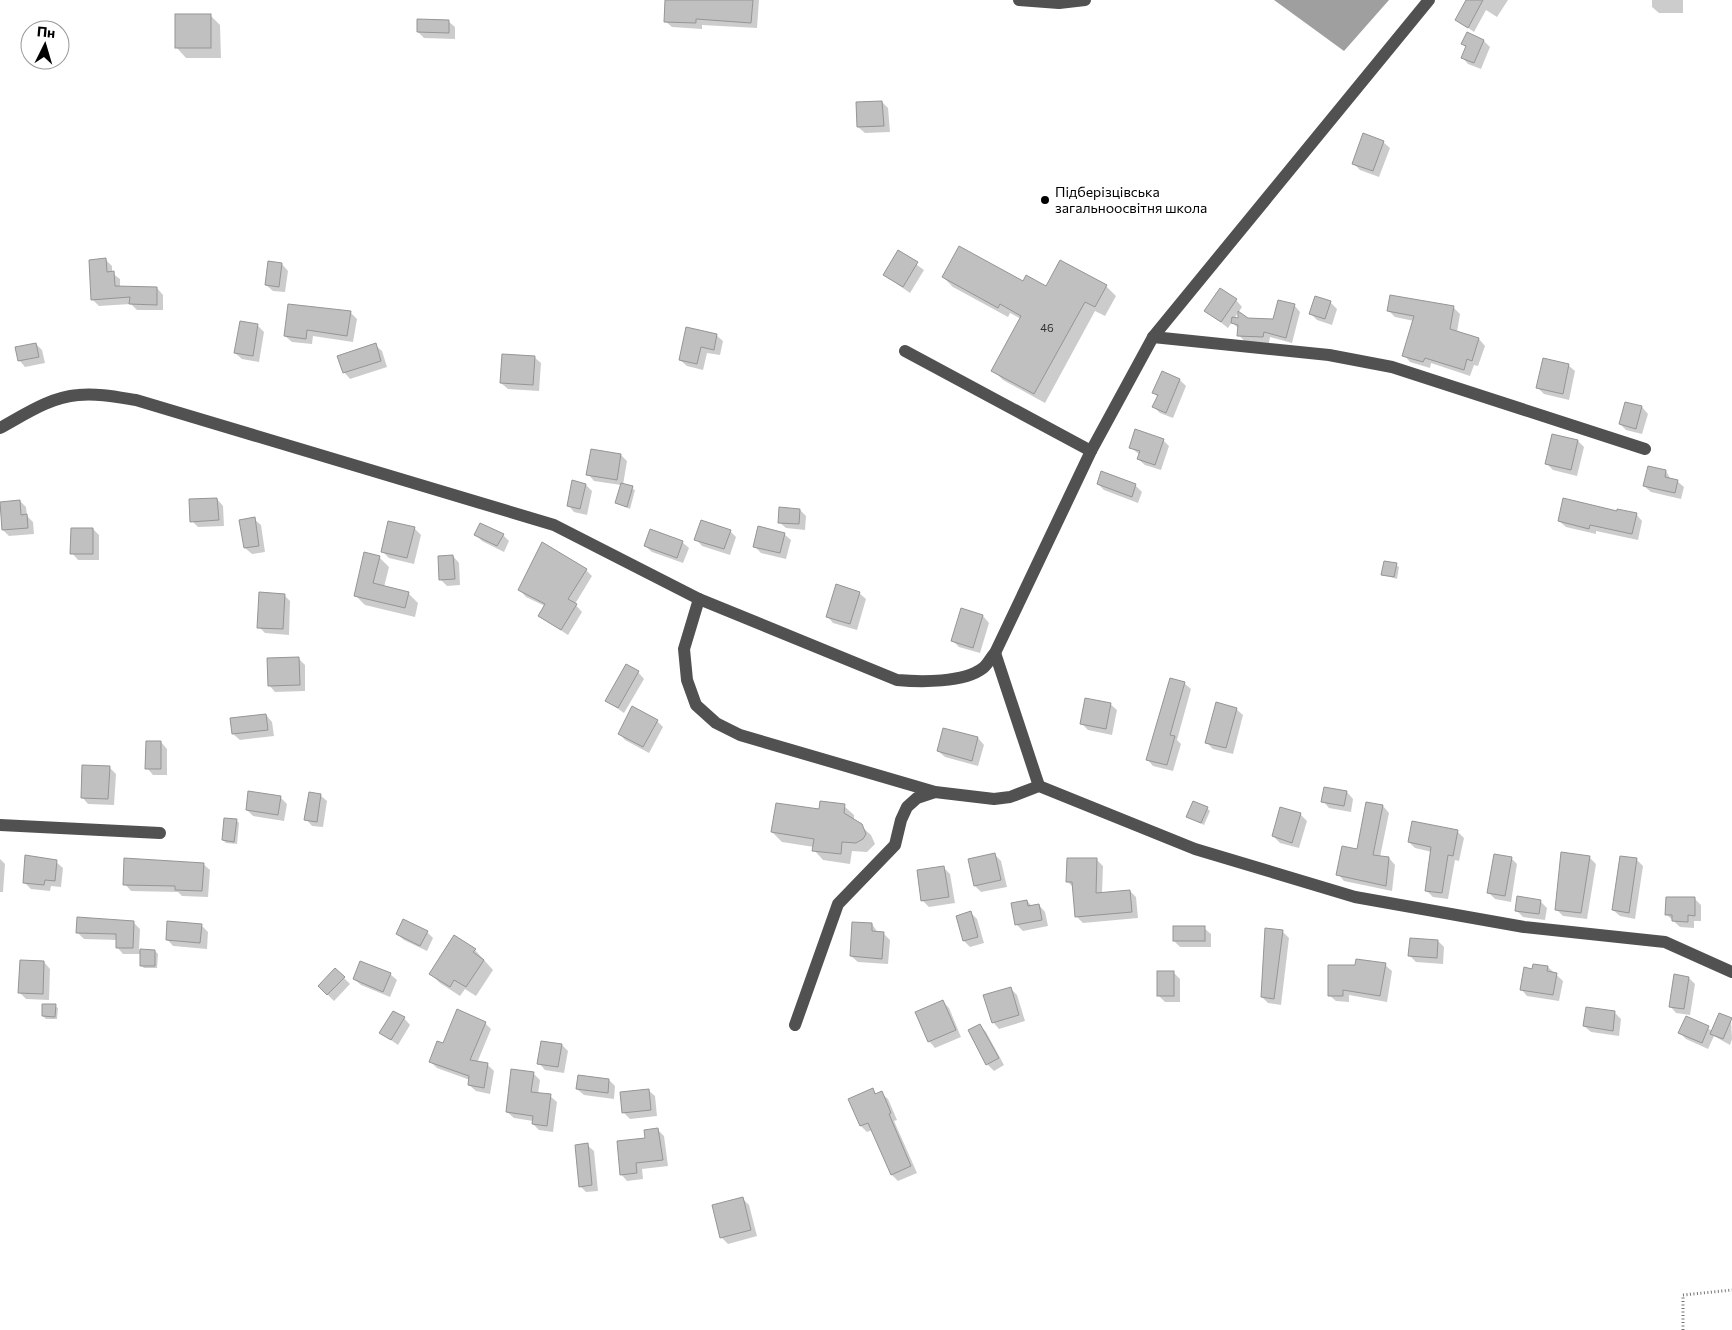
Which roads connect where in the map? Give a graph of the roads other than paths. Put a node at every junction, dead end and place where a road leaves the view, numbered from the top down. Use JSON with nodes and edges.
{"nodes":[{"id":1,"x":1019,"y":0,"type":"edge"},
{"id":2,"x":1085,"y":0,"type":"edge"},
{"id":3,"x":1429,"y":0,"type":"edge"},
{"id":4,"x":1153,"y":337,"type":"junction"},
{"id":5,"x":905,"y":351,"type":"dead end"},
{"id":6,"x":0,"y":428,"type":"edge"},
{"id":7,"x":1645,"y":449,"type":"dead end"},
{"id":8,"x":1090,"y":451,"type":"junction"},
{"id":9,"x":699,"y":599,"type":"junction"},
{"id":10,"x":995,"y":652,"type":"junction"},
{"id":11,"x":1039,"y":786,"type":"junction"},
{"id":12,"x":935,"y":792,"type":"junction"},
{"id":13,"x":0,"y":825,"type":"edge"},
{"id":14,"x":160,"y":833,"type":"dead end"},
{"id":15,"x":1732,"y":972,"type":"edge"},
{"id":16,"x":795,"y":1025,"type":"dead end"}],
"edges":[{"from":1,"to":2,"type":"street"},
{"from":3,"to":4,"type":"street"},
{"from":4,"to":7,"type":"street"},
{"from":4,"to":8,"type":"street"},
{"from":5,"to":8,"type":"street"},
{"from":6,"to":9,"type":"street"},
{"from":8,"to":10,"type":"street"},
{"from":9,"to":10,"type":"street"},
{"from":9,"to":12,"type":"street"},
{"from":10,"to":11,"type":"street"},
{"from":11,"to":12,"type":"street"},
{"from":11,"to":15,"type":"street"},
{"from":12,"to":16,"type":"street"},
{"from":13,"to":14,"type":"street"}]}
